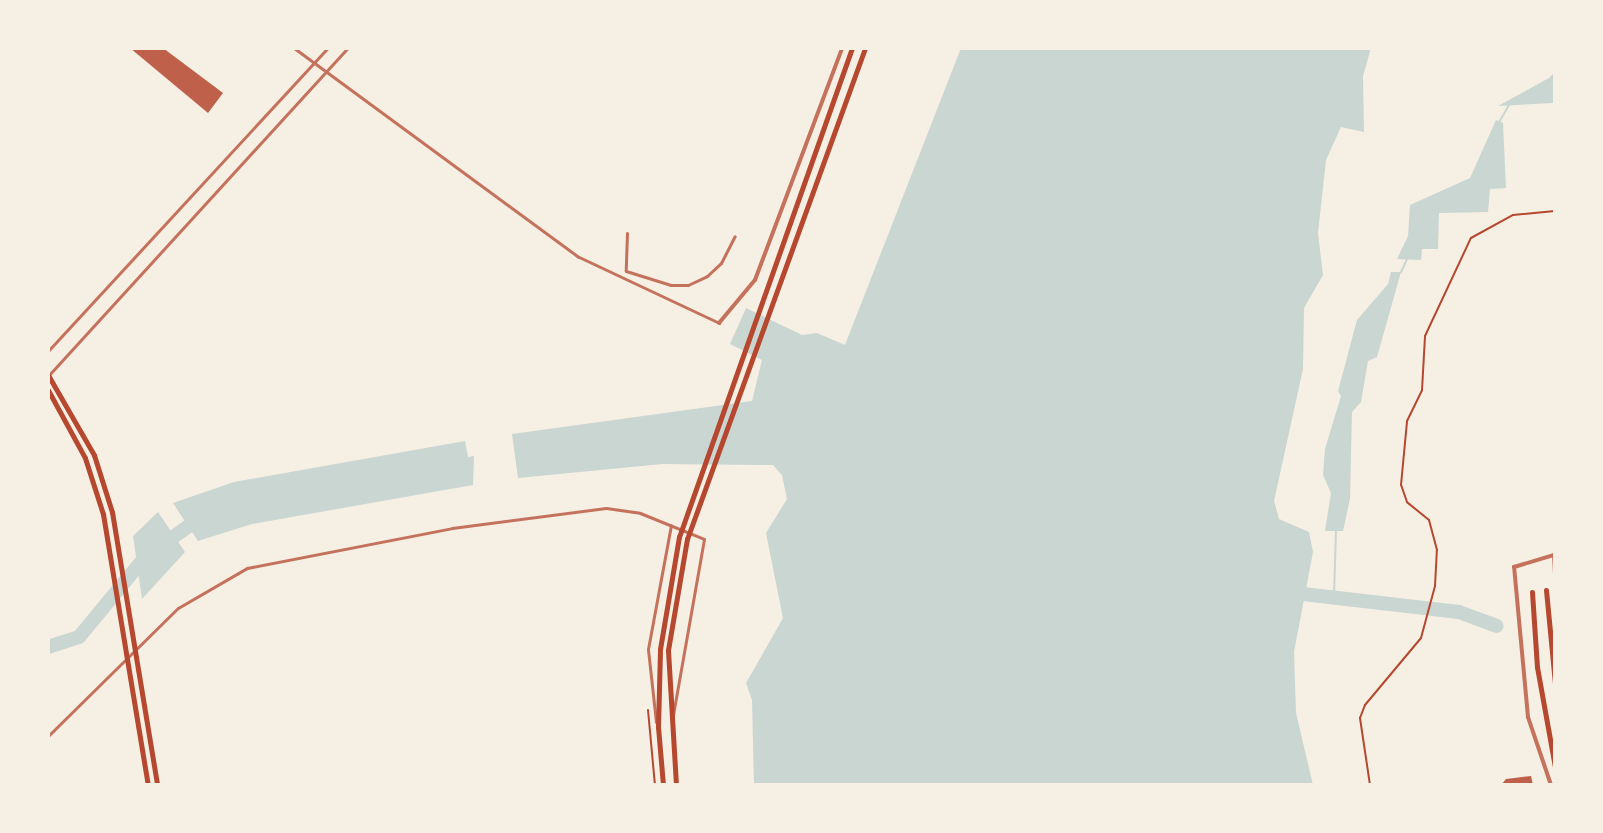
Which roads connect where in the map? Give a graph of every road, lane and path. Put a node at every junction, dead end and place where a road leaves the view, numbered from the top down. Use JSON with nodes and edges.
{"nodes":[{"id":1,"x":294,"y":48,"type":"edge"},
{"id":2,"x":328,"y":48,"type":"edge"},
{"id":3,"x":348,"y":48,"type":"edge"},
{"id":4,"x":842,"y":48,"type":"edge"},
{"id":5,"x":852,"y":48,"type":"edge"},
{"id":6,"x":865,"y":48,"type":"edge"},
{"id":7,"x":316,"y":64,"type":"junction"},
{"id":8,"x":328,"y":74,"type":"junction"},
{"id":9,"x":1555,"y":211,"type":"edge"},
{"id":10,"x":627,"y":233,"type":"dead end"},
{"id":11,"x":735,"y":236,"type":"dead end"},
{"id":12,"x":719,"y":323,"type":"joint"},
{"id":13,"x":48,"y":351,"type":"edge"},
{"id":14,"x":48,"y":376,"type":"edge"},
{"id":15,"x":48,"y":390,"type":"edge"},
{"id":16,"x":671,"y":525,"type":"junction"},
{"id":17,"x":1555,"y":555,"type":"edge"},
{"id":18,"x":1555,"y":574,"type":"edge"},
{"id":19,"x":1546,"y":590,"type":"dead end"},
{"id":20,"x":1532,"y":592,"type":"dead end"},
{"id":21,"x":133,"y":648,"type":"junction"},
{"id":22,"x":125,"y":655,"type":"junction"},
{"id":23,"x":1555,"y":684,"type":"edge"},
{"id":24,"x":648,"y":705,"type":"dead end"},
{"id":25,"x":658,"y":727,"type":"junction"},
{"id":26,"x":670,"y":727,"type":"junction"},
{"id":27,"x":48,"y":736,"type":"edge"},
{"id":28,"x":1555,"y":767,"type":"edge"},
{"id":29,"x":148,"y":785,"type":"edge"},
{"id":30,"x":157,"y":785,"type":"edge"},
{"id":31,"x":655,"y":785,"type":"edge"},
{"id":32,"x":663,"y":785,"type":"edge"},
{"id":33,"x":676,"y":785,"type":"edge"},
{"id":34,"x":1370,"y":785,"type":"edge"},
{"id":35,"x":1551,"y":785,"type":"edge"}],
"edges":[{"from":1,"to":7,"type":"street"},
{"from":2,"to":7,"type":"street"},
{"from":3,"to":8,"type":"street"},
{"from":4,"to":12,"type":"street"},
{"from":5,"to":25,"type":"main road"},
{"from":6,"to":26,"type":"main road"},
{"from":7,"to":8,"type":"street"},
{"from":7,"to":13,"type":"street"},
{"from":8,"to":12,"type":"street"},
{"from":8,"to":14,"type":"street"},
{"from":9,"to":34,"type":"path"},
{"from":10,"to":11,"type":"street"},
{"from":14,"to":21,"type":"main road"},
{"from":15,"to":22,"type":"main road"},
{"from":16,"to":21,"type":"street"},
{"from":16,"to":25,"type":"street"},
{"from":16,"to":26,"type":"street"},
{"from":17,"to":18,"type":"street"},
{"from":17,"to":35,"type":"street"},
{"from":19,"to":23,"type":"main road"},
{"from":20,"to":28,"type":"main road"},
{"from":21,"to":22,"type":"street"},
{"from":21,"to":30,"type":"main road"},
{"from":22,"to":27,"type":"street"},
{"from":22,"to":29,"type":"main road"},
{"from":24,"to":31,"type":"path"},
{"from":25,"to":32,"type":"main road"},
{"from":26,"to":33,"type":"main road"}]}
